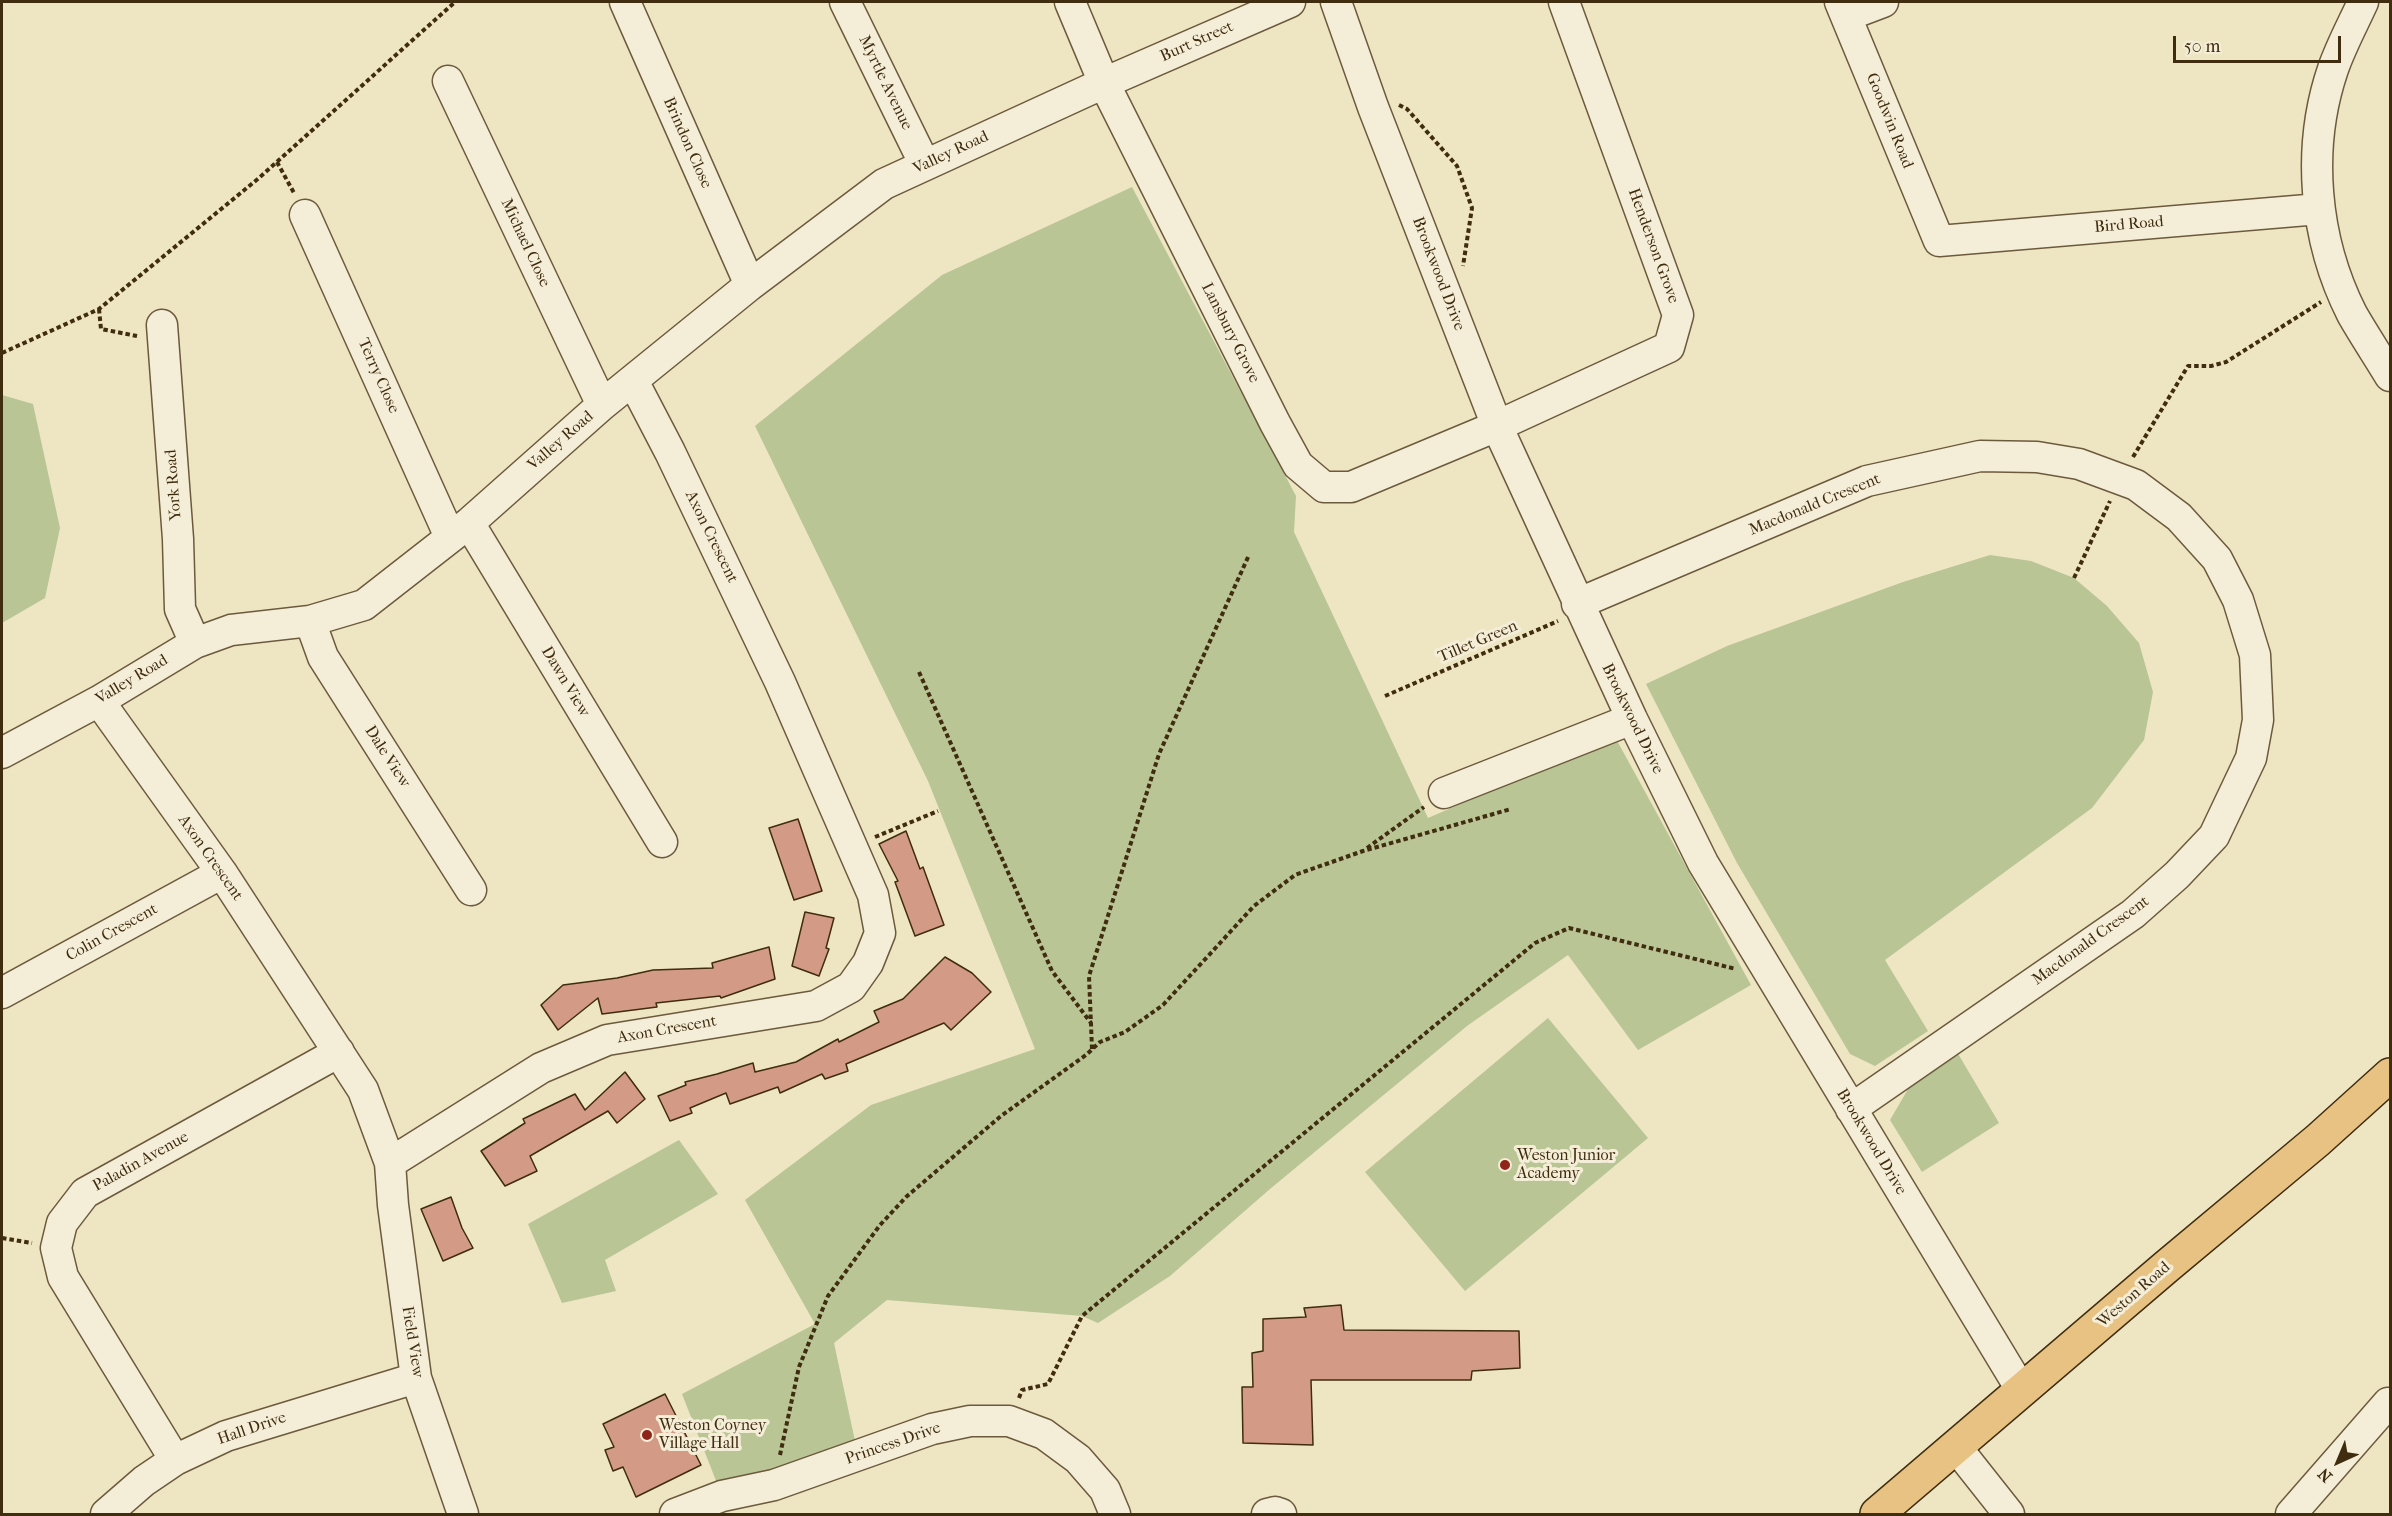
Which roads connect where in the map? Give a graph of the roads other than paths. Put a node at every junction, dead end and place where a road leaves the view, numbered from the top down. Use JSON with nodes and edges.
{"nodes":[{"id":1,"x":625,"y":2,"type":"edge"},
{"id":2,"x":845,"y":2,"type":"edge"},
{"id":3,"x":1070,"y":2,"type":"edge"},
{"id":4,"x":1290,"y":2,"type":"edge"},
{"id":5,"x":1336,"y":2,"type":"edge"},
{"id":6,"x":1563,"y":2,"type":"edge"},
{"id":7,"x":1883,"y":2,"type":"edge"},
{"id":8,"x":2363,"y":2,"type":"edge"},
{"id":9,"x":1843,"y":9,"type":"edge"},
{"id":10,"x":448,"y":81,"type":"dead end"},
{"id":11,"x":1104,"y":83,"type":"junction"},
{"id":12,"x":925,"y":165,"type":"junction"},
{"id":13,"x":2319,"y":208,"type":"junction"},
{"id":14,"x":305,"y":215,"type":"road end"},
{"id":15,"x":1939,"y":242,"type":"joint"},
{"id":16,"x":750,"y":285,"type":"junction"},
{"id":17,"x":162,"y":325,"type":"road end"},
{"id":18,"x":2391,"y":376,"type":"edge"},
{"id":19,"x":633,"y":381,"type":"junction"},
{"id":20,"x":602,"y":405,"type":"junction"},
{"id":21,"x":1497,"y":426,"type":"junction"},
{"id":22,"x":460,"y":530,"type":"junction"},
{"id":23,"x":1579,"y":608,"type":"junction"},
{"id":24,"x":310,"y":621,"type":"junction"},
{"id":25,"x":195,"y":643,"type":"junction"},
{"id":26,"x":99,"y":701,"type":"junction"},
{"id":27,"x":1632,"y":719,"type":"junction"},
{"id":28,"x":2,"y":753,"type":"edge"},
{"id":29,"x":1444,"y":793,"type":"road end"},
{"id":30,"x":662,"y":842,"type":"dead end"},
{"id":31,"x":222,"y":873,"type":"junction"},
{"id":32,"x":471,"y":890,"type":"dead end"},
{"id":33,"x":2,"y":993,"type":"edge"},
{"id":34,"x":339,"y":1052,"type":"junction"},
{"id":35,"x":2391,"y":1075,"type":"edge"},
{"id":36,"x":1851,"y":1109,"type":"junction"},
{"id":37,"x":390,"y":1163,"type":"junction"},
{"id":38,"x":416,"y":1378,"type":"junction"},
{"id":39,"x":2022,"y":1391,"type":"junction"},
{"id":40,"x":2388,"y":1403,"type":"dead end"},
{"id":41,"x":1956,"y":1447,"type":"junction"},
{"id":42,"x":175,"y":1461,"type":"junction"},
{"id":43,"x":106,"y":1515,"type":"edge"},
{"id":44,"x":463,"y":1515,"type":"edge"},
{"id":45,"x":675,"y":1515,"type":"edge"},
{"id":46,"x":1114,"y":1515,"type":"edge"},
{"id":47,"x":1268,"y":1515,"type":"edge"},
{"id":48,"x":1281,"y":1515,"type":"edge"},
{"id":49,"x":1877,"y":1515,"type":"edge"},
{"id":50,"x":2009,"y":1515,"type":"edge"},
{"id":51,"x":2291,"y":1515,"type":"edge"}],
"edges":[{"from":1,"to":16,"type":"street","name":"Brindon Close"},
{"from":2,"to":12,"type":"street","name":"Myrtle Avenue"},
{"from":3,"to":11,"type":"street","name":"Lansbury Grove"},
{"from":4,"to":11,"type":"street","name":"Burt Street"},
{"from":5,"to":21,"type":"street","name":"Brookwood Drive"},
{"from":6,"to":21,"type":"street","name":"Henderson Grove"},
{"from":7,"to":9,"type":"street"},
{"from":8,"to":13,"type":"street"},
{"from":9,"to":15,"type":"street","name":"Goodwin Road"},
{"from":10,"to":20,"type":"street","name":"Michael Close"},
{"from":11,"to":12,"type":"street","name":"Valley Road"},
{"from":11,"to":21,"type":"street","name":"Lansbury Grove"},
{"from":12,"to":16,"type":"street","name":"Valley Road"},
{"from":13,"to":15,"type":"street","name":"Bird Road"},
{"from":13,"to":18,"type":"street"},
{"from":14,"to":22,"type":"street","name":"Terry Close"},
{"from":16,"to":19,"type":"street","name":"Valley Road"},
{"from":17,"to":25,"type":"street","name":"York Road"},
{"from":19,"to":20,"type":"street","name":"Valley Road"},
{"from":19,"to":37,"type":"street","name":"Axon Crescent"},
{"from":20,"to":22,"type":"street","name":"Valley Road"},
{"from":21,"to":23,"type":"street","name":"Brookwood Drive"},
{"from":22,"to":24,"type":"street","name":"Valley Road"},
{"from":22,"to":30,"type":"street","name":"Dawn View"},
{"from":23,"to":27,"type":"street","name":"Brookwood Drive"},
{"from":23,"to":36,"type":"street","name":"Macdonald Crescent"},
{"from":24,"to":25,"type":"street","name":"Valley Road"},
{"from":24,"to":32,"type":"street","name":"Dale View"},
{"from":25,"to":26,"type":"street","name":"Valley Road"},
{"from":26,"to":28,"type":"street","name":"Valley Road"},
{"from":26,"to":31,"type":"street","name":"Axon Crescent"},
{"from":27,"to":29,"type":"street"},
{"from":27,"to":36,"type":"street","name":"Brookwood Drive"},
{"from":31,"to":33,"type":"street","name":"Colin Crescent"},
{"from":31,"to":34,"type":"street","name":"Axon Crescent"},
{"from":34,"to":37,"type":"street","name":"Axon Crescent"},
{"from":34,"to":42,"type":"street","name":"Paladin Avenue"},
{"from":35,"to":39,"type":"highway","name":"Weston Road"},
{"from":36,"to":39,"type":"street","name":"Brookwood Drive"},
{"from":37,"to":38,"type":"street","name":"Field View"},
{"from":38,"to":42,"type":"street","name":"Hall Drive"},
{"from":38,"to":44,"type":"street","name":"Field View"},
{"from":39,"to":41,"type":"highway","name":"Weston Road"},
{"from":40,"to":51,"type":"street"},
{"from":41,"to":49,"type":"highway","name":"Weston Road"},
{"from":41,"to":50,"type":"street"},
{"from":42,"to":43,"type":"street","name":"Hall Drive"},
{"from":45,"to":46,"type":"street","name":"Princess Drive"},
{"from":47,"to":48,"type":"street"}]}
